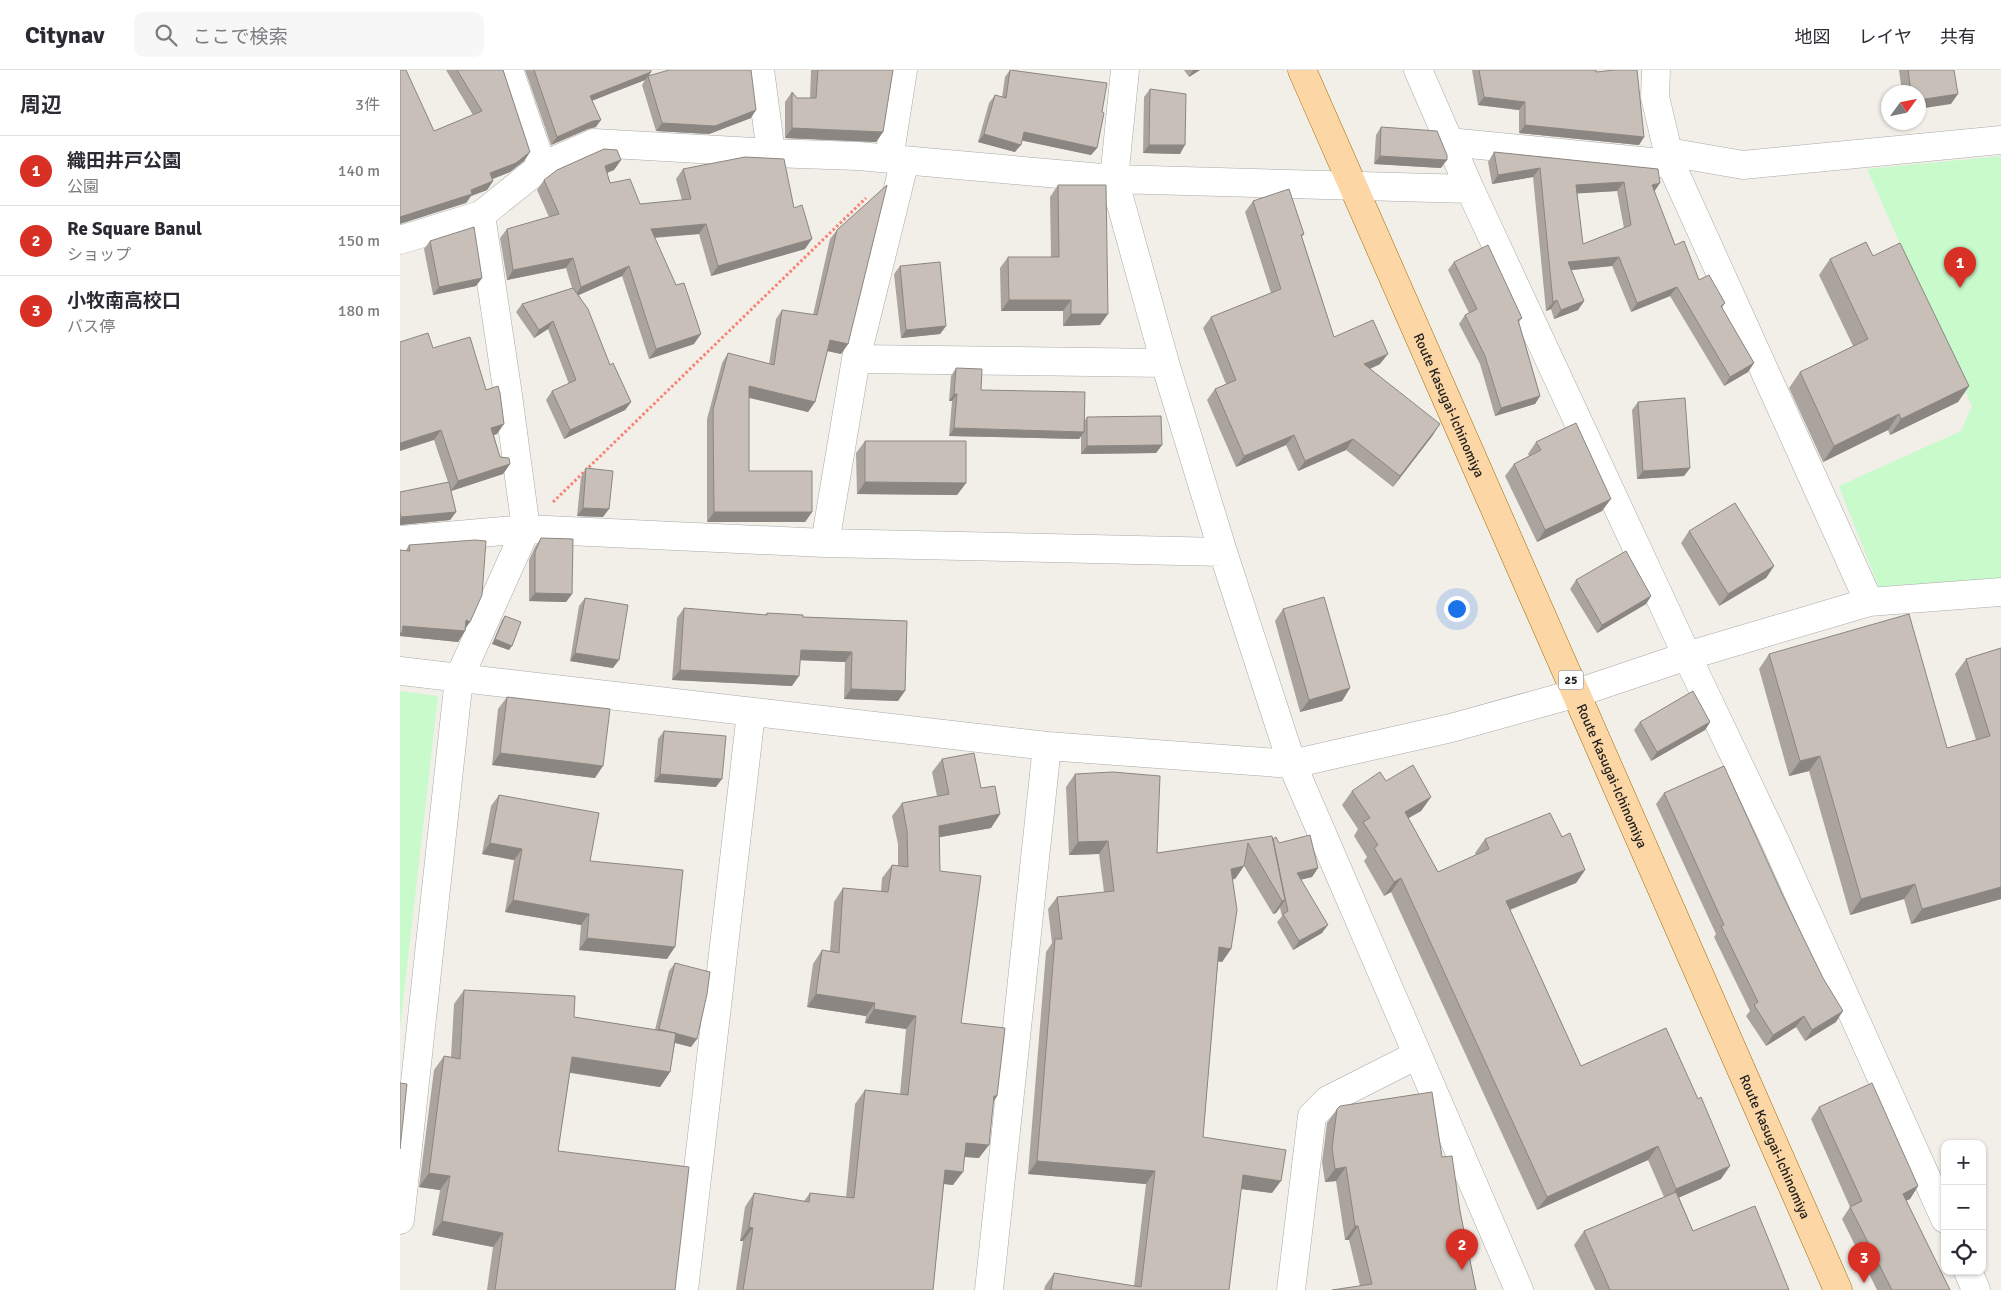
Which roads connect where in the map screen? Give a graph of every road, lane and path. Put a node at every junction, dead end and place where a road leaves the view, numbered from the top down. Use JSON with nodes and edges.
{"nodes":[{"id":1,"x":509,"y":70,"type":"edge"},
{"id":2,"x":760,"y":70,"type":"edge"},
{"id":3,"x":903,"y":70,"type":"edge"},
{"id":4,"x":1125,"y":70,"type":"edge"},
{"id":5,"x":1302,"y":70,"type":"edge"},
{"id":6,"x":1418,"y":70,"type":"edge"},
{"id":7,"x":1656,"y":70,"type":"edge"},
{"id":8,"x":2001,"y":140,"type":"edge"},
{"id":9,"x":1449,"y":142,"type":"junction"},
{"id":10,"x":771,"y":153,"type":"junction"},
{"id":11,"x":1669,"y":158,"type":"junction"},
{"id":12,"x":897,"y":160,"type":"junction"},
{"id":13,"x":542,"y":166,"type":"junction"},
{"id":14,"x":1114,"y":179,"type":"junction"},
{"id":15,"x":1353,"y":185,"type":"junction"},
{"id":16,"x":1470,"y":189,"type":"junction"},
{"id":17,"x":481,"y":215,"type":"junction"},
{"id":18,"x":400,"y":240,"type":"edge"},
{"id":19,"x":856,"y":359,"type":"junction"},
{"id":20,"x":1165,"y":362,"type":"junction"},
{"id":21,"x":526,"y":529,"type":"junction"},
{"id":22,"x":400,"y":540,"type":"edge"},
{"id":23,"x":825,"y":544,"type":"junction"},
{"id":24,"x":1224,"y":552,"type":"junction"},
{"id":25,"x":2001,"y":592,"type":"edge"},
{"id":26,"x":1870,"y":602,"type":"junction"},
{"id":27,"x":1687,"y":656,"type":"junction"},
{"id":28,"x":400,"y":671,"type":"edge"},
{"id":29,"x":459,"y":678,"type":"junction"},
{"id":30,"x":1577,"y":693,"type":"junction"},
{"id":31,"x":751,"y":713,"type":"junction"},
{"id":32,"x":1047,"y":746,"type":"junction"},
{"id":33,"x":1292,"y":764,"type":"junction"},
{"id":34,"x":1417,"y":1055,"type":"junction"},
{"id":35,"x":409,"y":1068,"type":"edge"},
{"id":36,"x":1941,"y":1210,"type":"edge"},
{"id":37,"x":400,"y":1220,"type":"edge"},
{"id":38,"x":1970,"y":1275,"type":"edge"},
{"id":39,"x":684,"y":1290,"type":"edge"},
{"id":40,"x":989,"y":1290,"type":"edge"},
{"id":41,"x":1291,"y":1290,"type":"edge"},
{"id":42,"x":1519,"y":1290,"type":"edge"},
{"id":43,"x":1838,"y":1290,"type":"edge"},
{"id":44,"x":1976,"y":1290,"type":"edge"}],
"edges":[{"from":1,"to":13,"type":"street"},
{"from":2,"to":10,"type":"street"},
{"from":3,"to":12,"type":"street"},
{"from":4,"to":14,"type":"street"},
{"from":5,"to":15,"type":"main road","name":"Route Kasugai-Ichinomiya","number":"25"},
{"from":6,"to":9,"type":"street"},
{"from":7,"to":11,"type":"street"},
{"from":8,"to":11,"type":"street"},
{"from":9,"to":11,"type":"street"},
{"from":9,"to":16,"type":"street"},
{"from":10,"to":12,"type":"street"},
{"from":10,"to":13,"type":"street"},
{"from":11,"to":26,"type":"street"},
{"from":12,"to":14,"type":"street"},
{"from":12,"to":19,"type":"street"},
{"from":12,"to":21,"type":"path"},
{"from":13,"to":17,"type":"street"},
{"from":14,"to":15,"type":"street"},
{"from":14,"to":20,"type":"street"},
{"from":15,"to":16,"type":"street"},
{"from":15,"to":30,"type":"main road","name":"Route Kasugai-Ichinomiya","number":"25"},
{"from":16,"to":27,"type":"street"},
{"from":17,"to":18,"type":"street"},
{"from":17,"to":21,"type":"street"},
{"from":19,"to":20,"type":"street"},
{"from":19,"to":23,"type":"street"},
{"from":20,"to":24,"type":"street"},
{"from":21,"to":22,"type":"street"},
{"from":21,"to":23,"type":"street"},
{"from":21,"to":29,"type":"street"},
{"from":23,"to":24,"type":"street"},
{"from":24,"to":33,"type":"street"},
{"from":25,"to":26,"type":"street"},
{"from":26,"to":27,"type":"street"},
{"from":27,"to":30,"type":"street"},
{"from":27,"to":36,"type":"street"},
{"from":28,"to":29,"type":"street"},
{"from":29,"to":31,"type":"street"},
{"from":29,"to":35,"type":"street"},
{"from":30,"to":33,"type":"street"},
{"from":30,"to":43,"type":"main road","name":"Route Kasugai-Ichinomiya","number":"25"},
{"from":31,"to":32,"type":"street"},
{"from":31,"to":39,"type":"street"},
{"from":32,"to":33,"type":"street"},
{"from":32,"to":40,"type":"street"},
{"from":33,"to":34,"type":"street"},
{"from":34,"to":41,"type":"street"},
{"from":34,"to":42,"type":"street"},
{"from":35,"to":37,"type":"street"},
{"from":38,"to":44,"type":"street"}]}
